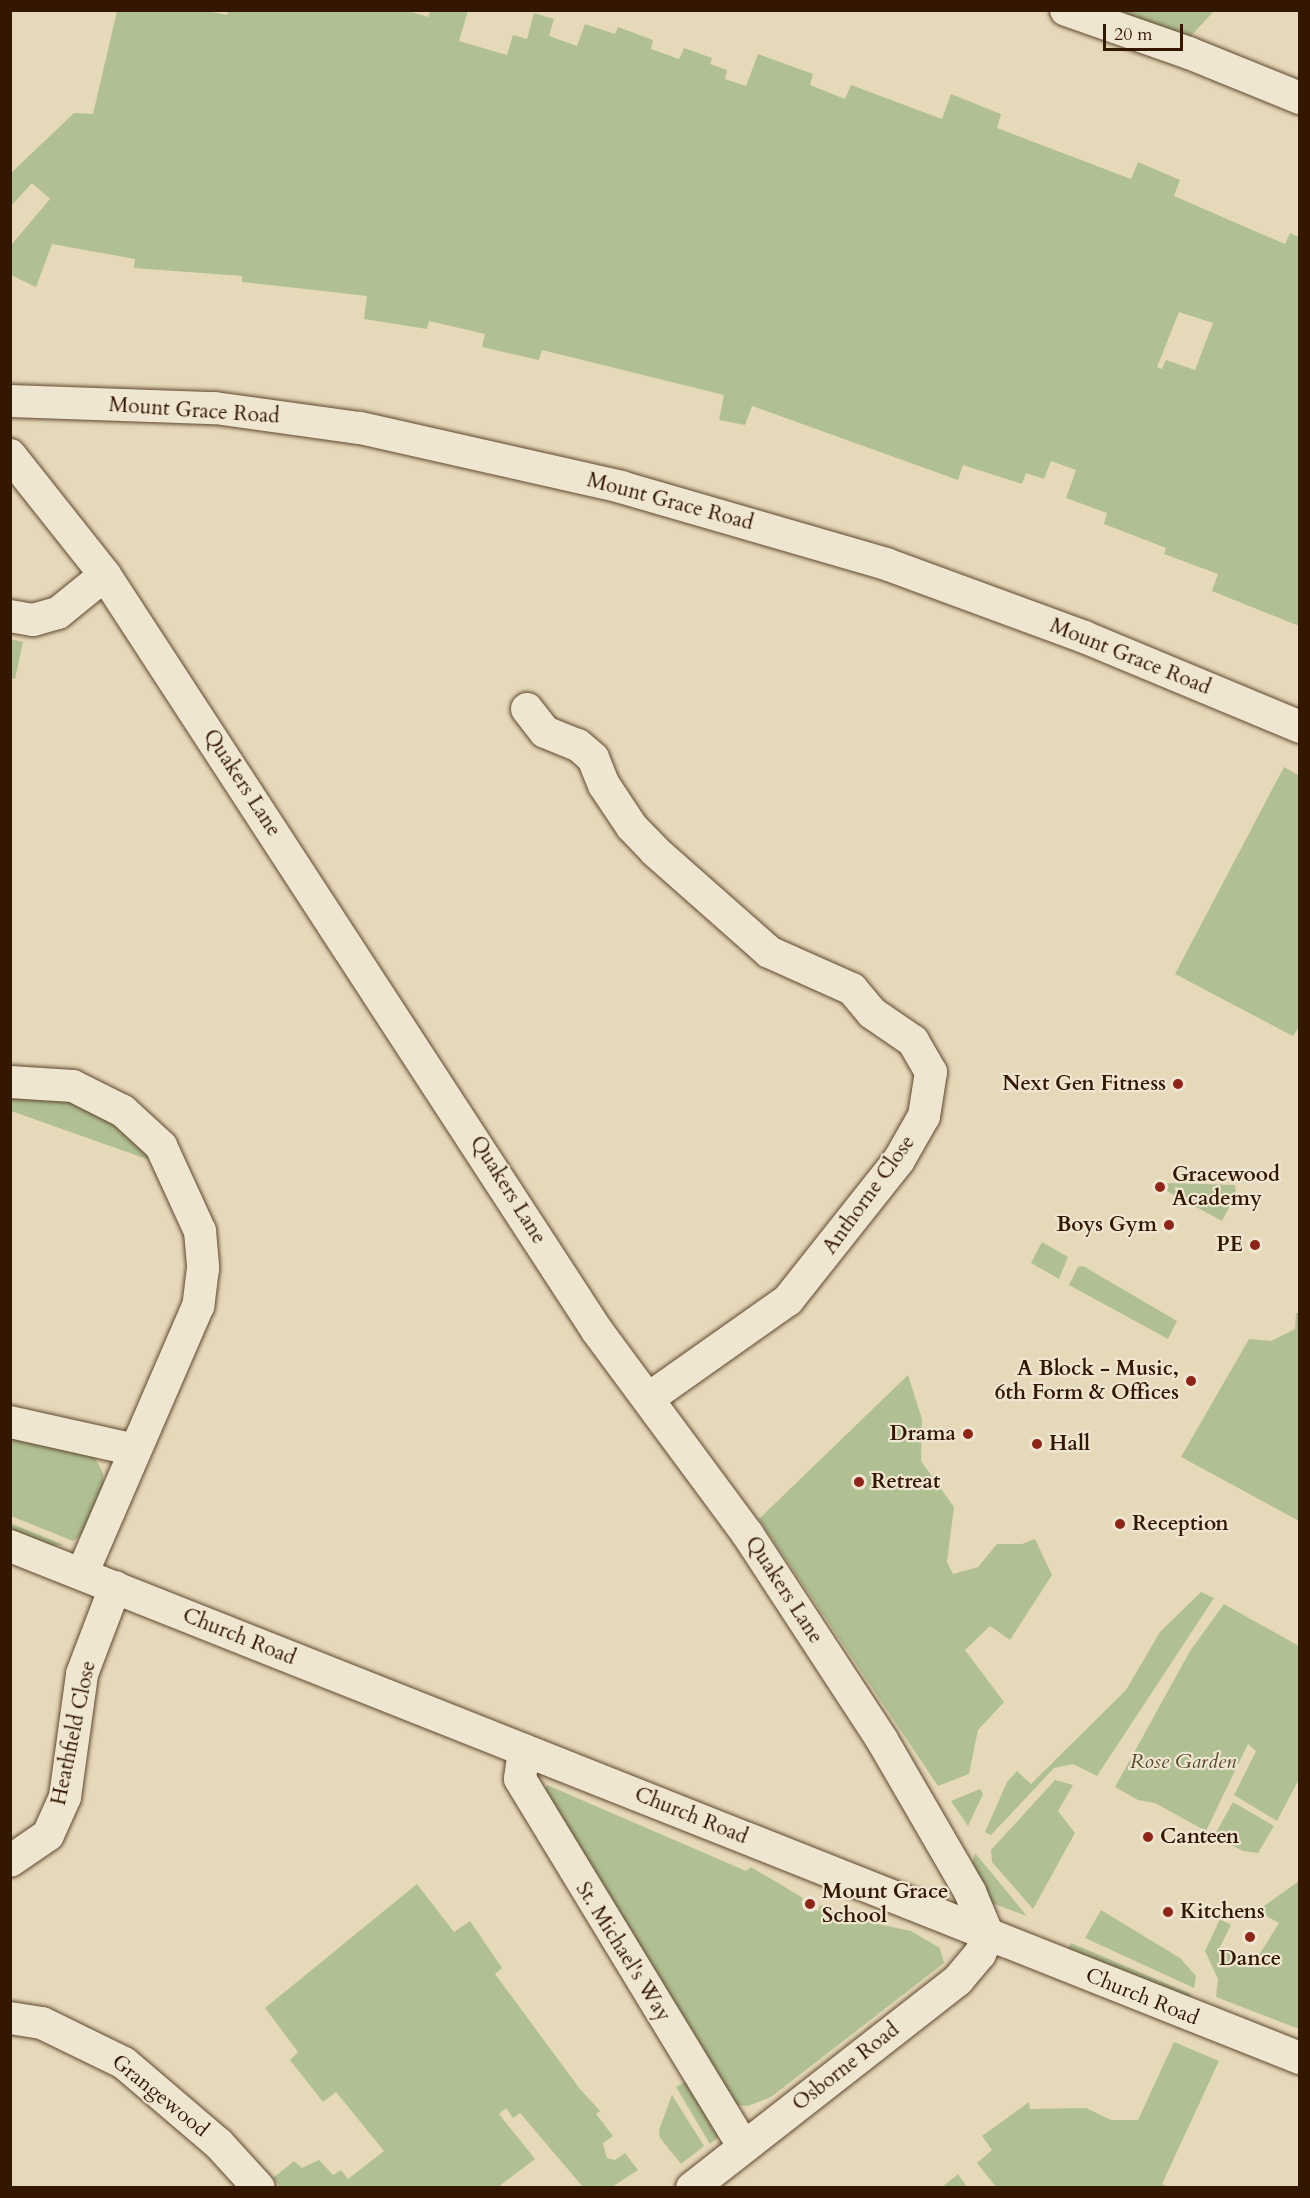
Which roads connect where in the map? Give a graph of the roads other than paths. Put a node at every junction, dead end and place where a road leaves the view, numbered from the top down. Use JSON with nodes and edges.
{"nodes":[{"id":1,"x":1066,"y":10,"type":"edge"},
{"id":2,"x":1299,"y":98,"type":"edge"},
{"id":3,"x":10,"y":401,"type":"edge"},
{"id":4,"x":10,"y":455,"type":"edge"},
{"id":5,"x":105,"y":575,"type":"junction"},
{"id":6,"x":10,"y":616,"type":"edge"},
{"id":7,"x":527,"y":709,"type":"dead end"},
{"id":8,"x":1299,"y":727,"type":"edge"},
{"id":9,"x":10,"y":1082,"type":"edge"},
{"id":10,"x":650,"y":1398,"type":"junction"},
{"id":11,"x":10,"y":1422,"type":"edge"},
{"id":12,"x":135,"y":1450,"type":"junction"},
{"id":13,"x":10,"y":1546,"type":"edge"},
{"id":14,"x":82,"y":1574,"type":"junction"},
{"id":15,"x":115,"y":1587,"type":"junction"},
{"id":16,"x":524,"y":1750,"type":"junction"},
{"id":17,"x":10,"y":1861,"type":"edge"},
{"id":18,"x":988,"y":1935,"type":"junction"},
{"id":19,"x":10,"y":2018,"type":"edge"},
{"id":20,"x":1299,"y":2058,"type":"edge"},
{"id":21,"x":744,"y":2147,"type":"junction"},
{"id":22,"x":259,"y":2187,"type":"edge"},
{"id":23,"x":692,"y":2187,"type":"edge"}],
"edges":[{"from":1,"to":2,"type":"street"},
{"from":3,"to":8,"type":"street","name":"Mount Grace Road"},
{"from":4,"to":5,"type":"street","name":"Quakers Lane"},
{"from":5,"to":6,"type":"street"},
{"from":5,"to":10,"type":"street","name":"Quakers Lane"},
{"from":7,"to":10,"type":"street","name":"Anthorne Close"},
{"from":9,"to":12,"type":"street"},
{"from":10,"to":18,"type":"street","name":"Quakers Lane"},
{"from":11,"to":12,"type":"street"},
{"from":12,"to":14,"type":"street"},
{"from":13,"to":14,"type":"street","name":"Church Road"},
{"from":14,"to":15,"type":"street","name":"Church Road"},
{"from":15,"to":16,"type":"street","name":"Church Road"},
{"from":15,"to":17,"type":"street","name":"Heathfield Close"},
{"from":16,"to":18,"type":"street","name":"Church Road"},
{"from":16,"to":21,"type":"street","name":"St. Michael's Way"},
{"from":18,"to":20,"type":"street","name":"Church Road"},
{"from":18,"to":21,"type":"street","name":"Osborne Road"},
{"from":19,"to":22,"type":"street","name":"Grangewood"},
{"from":21,"to":23,"type":"street","name":"Osborne Road"}]}
